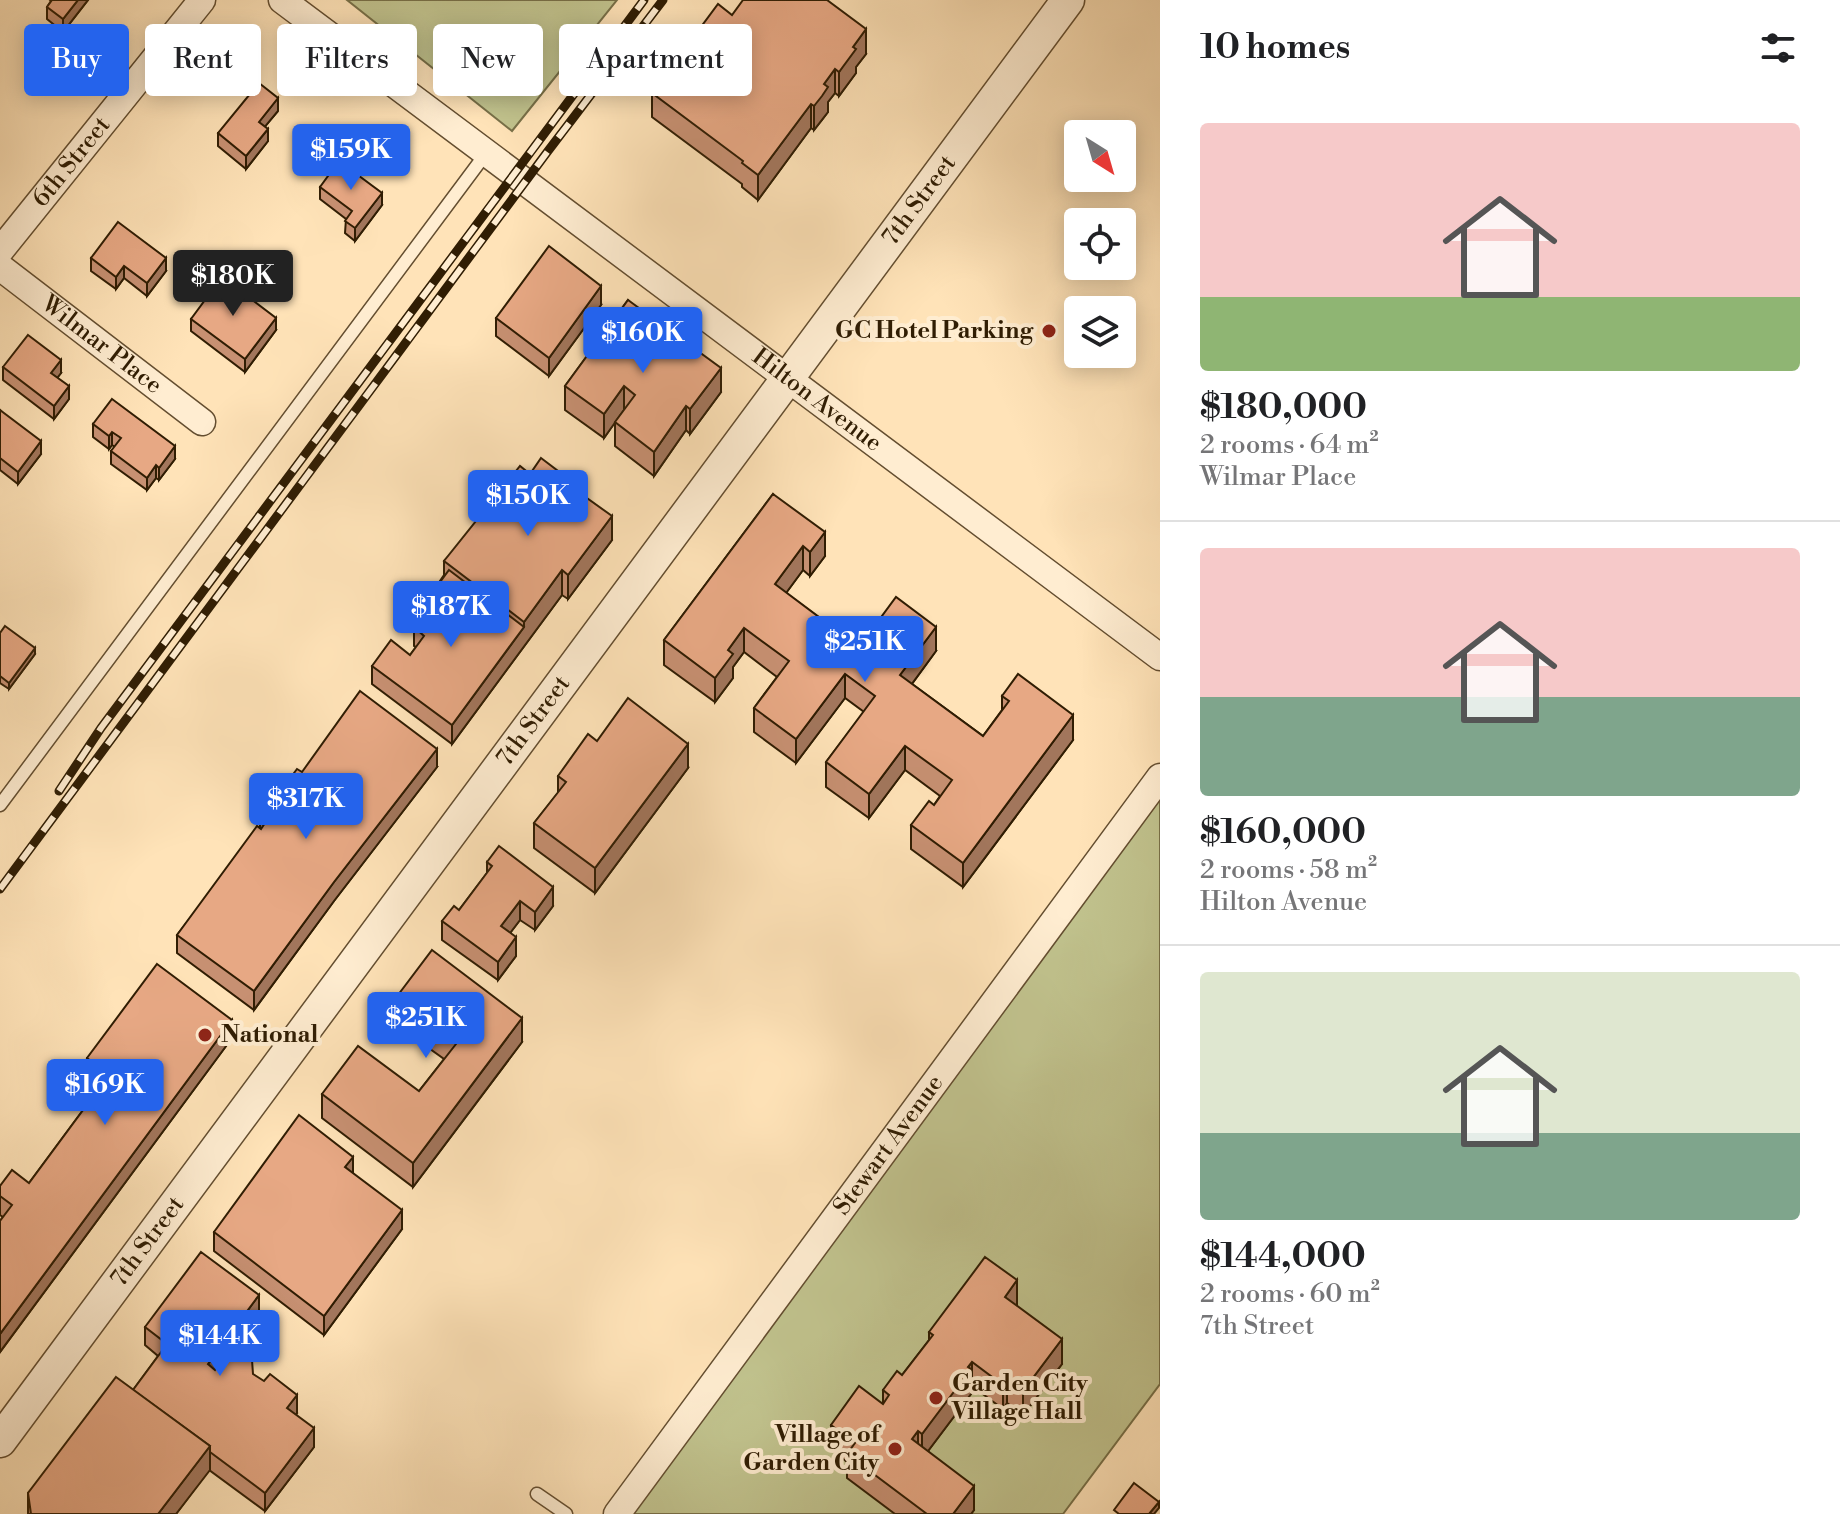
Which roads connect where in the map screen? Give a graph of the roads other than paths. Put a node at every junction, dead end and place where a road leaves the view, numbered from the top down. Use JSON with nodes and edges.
{"nodes":[{"id":1,"x":202,"y":0,"type":"edge"},
{"id":2,"x":282,"y":0,"type":"edge"},
{"id":3,"x":1068,"y":0,"type":"edge"},
{"id":4,"x":487,"y":152,"type":"junction"},
{"id":5,"x":0,"y":251,"type":"edge"},
{"id":6,"x":0,"y":267,"type":"edge"},
{"id":7,"x":788,"y":378,"type":"junction"},
{"id":8,"x":202,"y":422,"type":"dead end"},
{"id":9,"x":1160,"y":657,"type":"edge"},
{"id":10,"x":1160,"y":777,"type":"edge"},
{"id":11,"x":0,"y":805,"type":"edge"},
{"id":12,"x":0,"y":1441,"type":"edge"},
{"id":13,"x":537,"y":1494,"type":"dead end"},
{"id":14,"x":566,"y":1514,"type":"edge"},
{"id":15,"x":617,"y":1514,"type":"edge"}],
"edges":[{"from":1,"to":5,"type":"street","name":"6th Street"},
{"from":2,"to":4,"type":"street","name":"Hilton Avenue"},
{"from":3,"to":7,"type":"street","name":"7th Street"},
{"from":4,"to":7,"type":"street","name":"Hilton Avenue"},
{"from":4,"to":11,"type":"lane"},
{"from":6,"to":8,"type":"street","name":"Wilmar Place"},
{"from":7,"to":9,"type":"street","name":"Hilton Avenue"},
{"from":7,"to":12,"type":"street","name":"7th Street"},
{"from":10,"to":15,"type":"street","name":"Stewart Avenue"},
{"from":13,"to":14,"type":"lane"}]}
